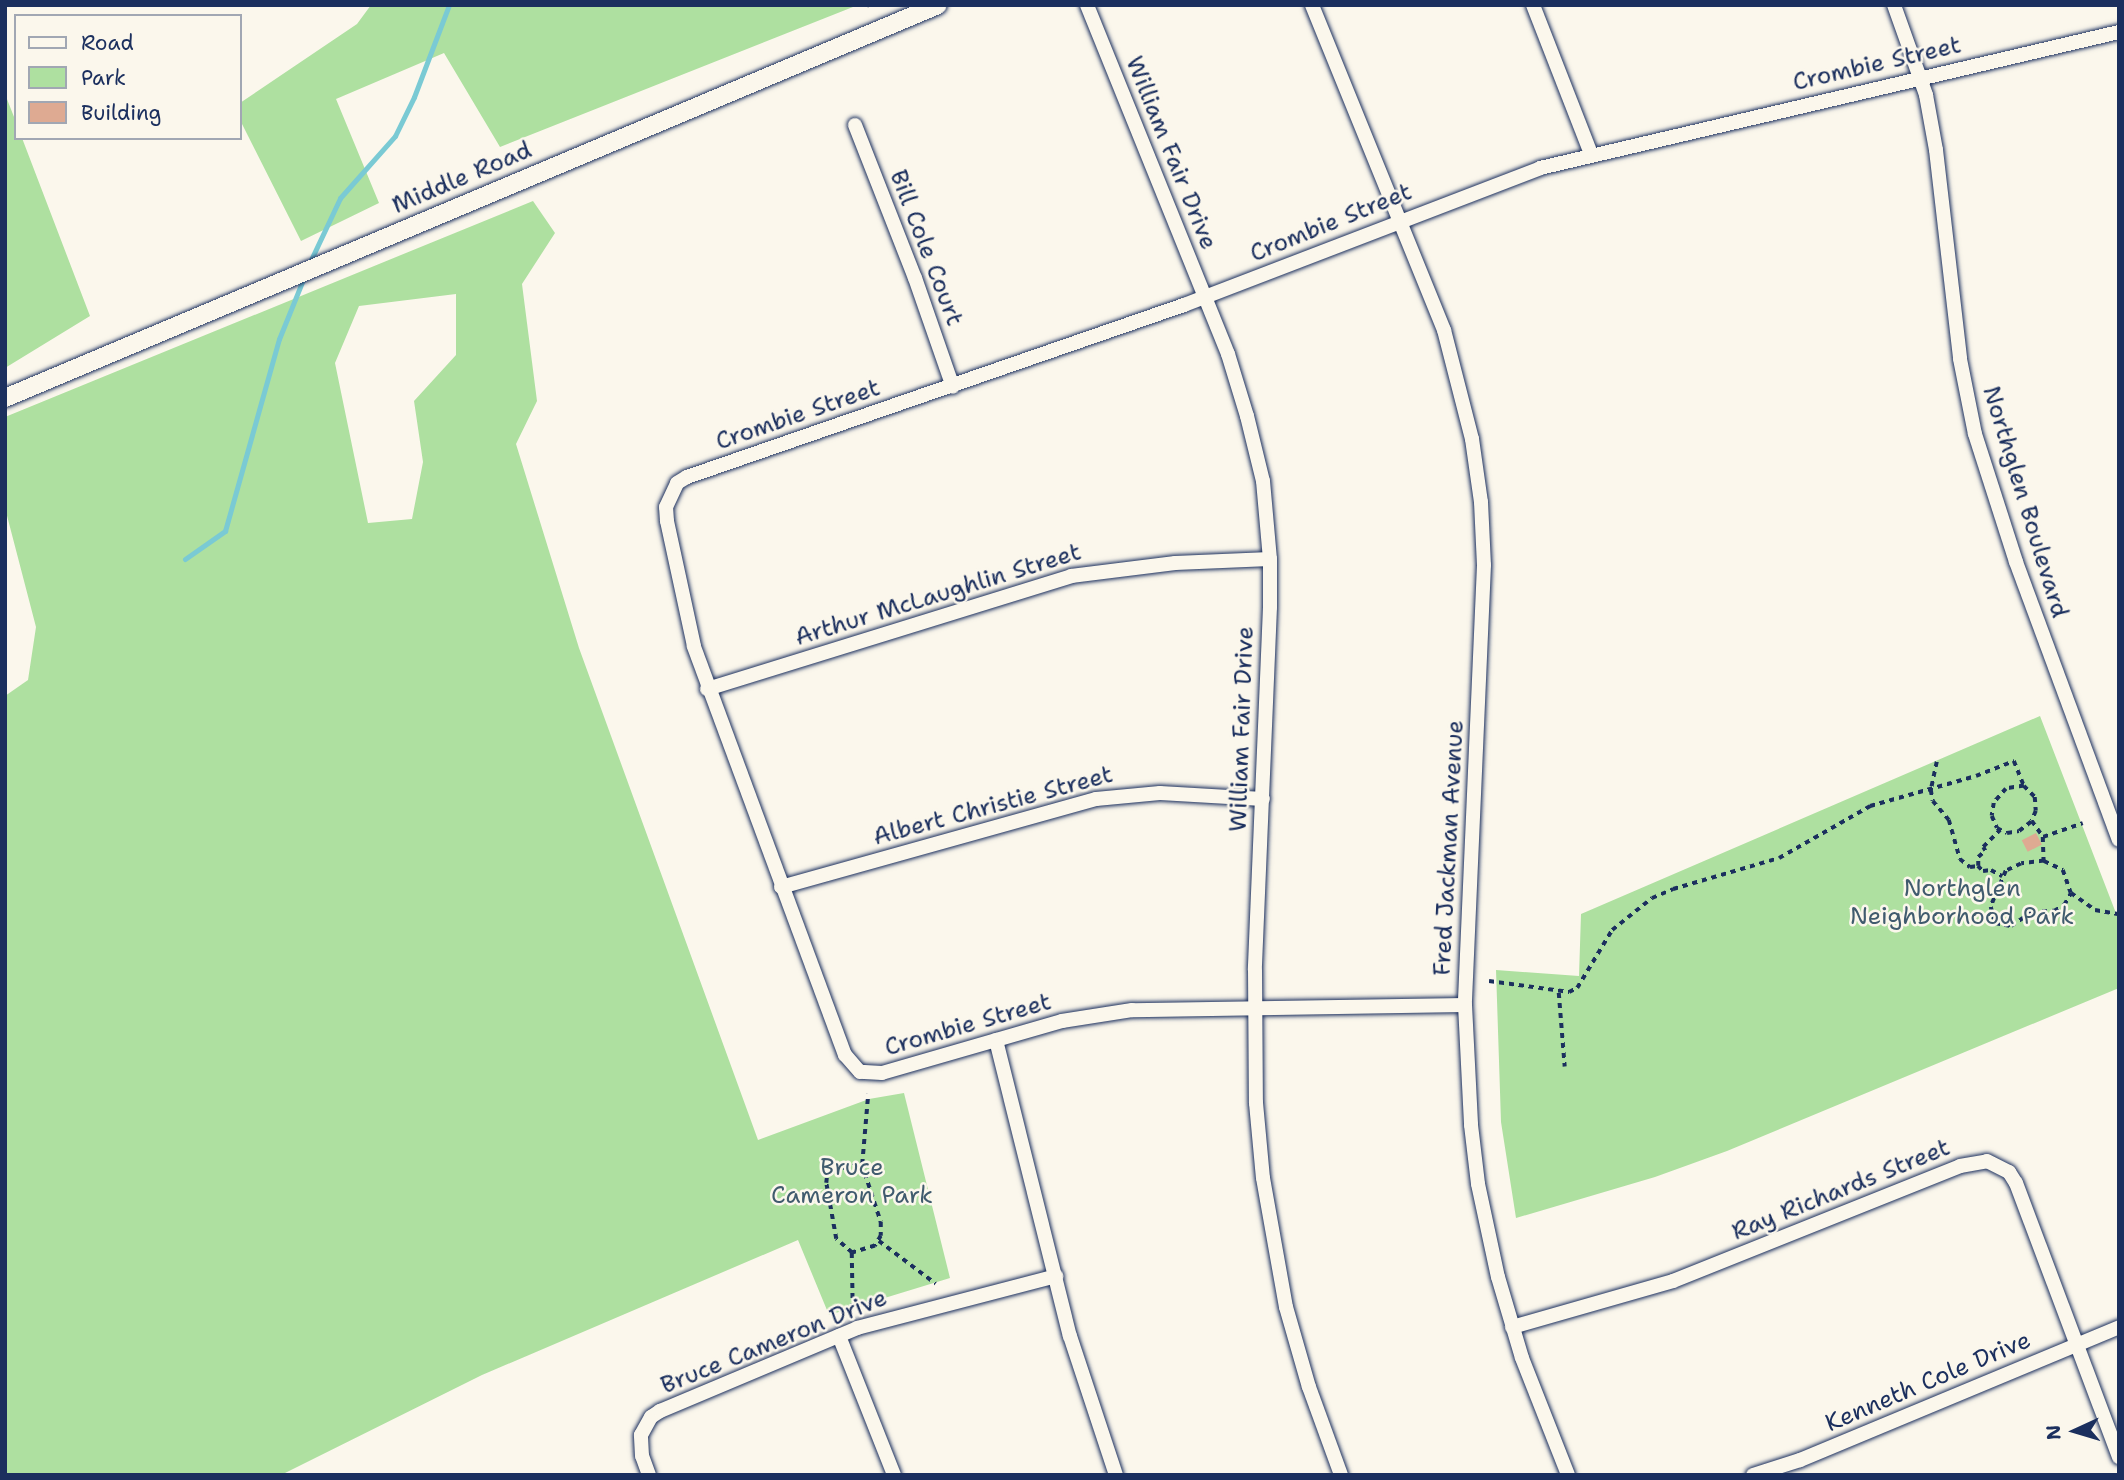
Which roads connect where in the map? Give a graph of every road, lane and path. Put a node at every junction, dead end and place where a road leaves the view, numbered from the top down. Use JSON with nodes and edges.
{"nodes":[{"id":1,"x":938,"y":5,"type":"edge"},
{"id":2,"x":1087,"y":5,"type":"edge"},
{"id":3,"x":1312,"y":5,"type":"edge"},
{"id":4,"x":1534,"y":5,"type":"edge"},
{"id":5,"x":1894,"y":5,"type":"edge"},
{"id":6,"x":2119,"y":32,"type":"edge"},
{"id":7,"x":1921,"y":76,"type":"junction"},
{"id":8,"x":855,"y":125,"type":"dead end"},
{"id":9,"x":1591,"y":154,"type":"junction"},
{"id":10,"x":1400,"y":221,"type":"junction"},
{"id":11,"x":1205,"y":297,"type":"junction"},
{"id":12,"x":953,"y":387,"type":"junction"},
{"id":13,"x":5,"y":398,"type":"edge"},
{"id":14,"x":1270,"y":559,"type":"junction"},
{"id":15,"x":708,"y":689,"type":"junction"},
{"id":16,"x":1937,"y":762,"type":"dead end"},
{"id":17,"x":2024,"y":786,"type":"junction"},
{"id":18,"x":1931,"y":790,"type":"junction"},
{"id":19,"x":1263,"y":799,"type":"junction"},
{"id":20,"x":2114,"y":810,"type":"edge"},
{"id":21,"x":2032,"y":821,"type":"junction"},
{"id":22,"x":2083,"y":822,"type":"dead end"},
{"id":23,"x":2000,"y":830,"type":"junction"},
{"id":24,"x":2043,"y":837,"type":"junction"},
{"id":25,"x":2119,"y":840,"type":"edge"},
{"id":26,"x":2044,"y":861,"type":"junction"},
{"id":27,"x":1978,"y":866,"type":"junction"},
{"id":28,"x":2002,"y":876,"type":"junction"},
{"id":29,"x":781,"y":887,"type":"junction"},
{"id":30,"x":2071,"y":893,"type":"junction"},
{"id":31,"x":2118,"y":914,"type":"edge"},
{"id":32,"x":1489,"y":981,"type":"dead end"},
{"id":33,"x":1559,"y":993,"type":"junction"},
{"id":34,"x":1465,"y":1005,"type":"junction"},
{"id":35,"x":1255,"y":1006,"type":"junction"},
{"id":36,"x":996,"y":1040,"type":"junction"},
{"id":37,"x":1565,"y":1067,"type":"dead end"},
{"id":38,"x":868,"y":1094,"type":"dead end"},
{"id":39,"x":862,"y":1164,"type":"junction"},
{"id":40,"x":879,"y":1241,"type":"junction"},
{"id":41,"x":852,"y":1253,"type":"junction"},
{"id":42,"x":1056,"y":1276,"type":"junction"},
{"id":43,"x":936,"y":1284,"type":"dead end"},
{"id":44,"x":853,"y":1309,"type":"dead end"},
{"id":45,"x":1512,"y":1327,"type":"junction"},
{"id":46,"x":2119,"y":1327,"type":"edge"},
{"id":47,"x":839,"y":1336,"type":"junction"},
{"id":48,"x":2078,"y":1344,"type":"junction"},
{"id":49,"x":2119,"y":1457,"type":"edge"},
{"id":50,"x":649,"y":1475,"type":"edge"},
{"id":51,"x":894,"y":1475,"type":"edge"},
{"id":52,"x":1116,"y":1475,"type":"edge"},
{"id":53,"x":1341,"y":1475,"type":"edge"},
{"id":54,"x":1568,"y":1475,"type":"edge"},
{"id":55,"x":1753,"y":1475,"type":"edge"}],
"edges":[{"from":1,"to":13,"type":"street","name":"Middle Road"},
{"from":2,"to":11,"type":"street","name":"William Fair Drive"},
{"from":3,"to":10,"type":"street","name":"Fred Jackman Avenue"},
{"from":4,"to":9,"type":"street"},
{"from":5,"to":7,"type":"street","name":"Northglen Boulevard"},
{"from":6,"to":7,"type":"street","name":"Crombie Street"},
{"from":7,"to":9,"type":"street","name":"Crombie Street"},
{"from":7,"to":20,"type":"street","name":"Northglen Boulevard"},
{"from":8,"to":12,"type":"street","name":"Bill Cole Court"},
{"from":9,"to":10,"type":"street","name":"Crombie Street"},
{"from":10,"to":11,"type":"street","name":"Crombie Street"},
{"from":10,"to":34,"type":"street","name":"Fred Jackman Avenue"},
{"from":11,"to":12,"type":"street","name":"Crombie Street"},
{"from":11,"to":14,"type":"street","name":"William Fair Drive"},
{"from":12,"to":15,"type":"street","name":"Crombie Street"},
{"from":14,"to":15,"type":"street","name":"Arthur McLaughlin Street"},
{"from":14,"to":19,"type":"street","name":"William Fair Drive"},
{"from":15,"to":29,"type":"street","name":"Crombie Street"},
{"from":16,"to":18,"type":"path"},
{"from":17,"to":18,"type":"path"},
{"from":17,"to":21,"type":"path"},
{"from":17,"to":23,"type":"path"},
{"from":18,"to":27,"type":"path"},
{"from":18,"to":33,"type":"path"},
{"from":19,"to":29,"type":"street","name":"Albert Christie Street"},
{"from":19,"to":35,"type":"street","name":"William Fair Drive"},
{"from":20,"to":25,"type":"street","name":"Northglen Boulevard"},
{"from":21,"to":23,"type":"path"},
{"from":21,"to":24,"type":"path"},
{"from":22,"to":24,"type":"path"},
{"from":23,"to":27,"type":"path"},
{"from":24,"to":26,"type":"path"},
{"from":26,"to":28,"type":"path"},
{"from":26,"to":30,"type":"path"},
{"from":27,"to":28,"type":"path"},
{"from":28,"to":30,"type":"path"},
{"from":29,"to":36,"type":"street","name":"Crombie Street"},
{"from":30,"to":31,"type":"path"},
{"from":32,"to":33,"type":"path"},
{"from":33,"to":37,"type":"path"},
{"from":34,"to":35,"type":"street","name":"Crombie Street"},
{"from":34,"to":45,"type":"street","name":"Fred Jackman Avenue"},
{"from":35,"to":36,"type":"street","name":"Crombie Street"},
{"from":35,"to":53,"type":"street","name":"William Fair Drive"},
{"from":36,"to":42,"type":"street"},
{"from":38,"to":39,"type":"path"},
{"from":39,"to":40,"type":"path"},
{"from":39,"to":41,"type":"path"},
{"from":40,"to":41,"type":"path"},
{"from":40,"to":43,"type":"path"},
{"from":41,"to":44,"type":"path"},
{"from":42,"to":47,"type":"street","name":"Bruce Cameron Drive"},
{"from":42,"to":52,"type":"street"},
{"from":45,"to":48,"type":"street","name":"Ray Richards Street"},
{"from":45,"to":54,"type":"street","name":"Fred Jackman Avenue"},
{"from":46,"to":48,"type":"street","name":"Kenneth Cole Drive"},
{"from":47,"to":50,"type":"street","name":"Bruce Cameron Drive"},
{"from":47,"to":51,"type":"street"},
{"from":48,"to":49,"type":"street"},
{"from":48,"to":55,"type":"street","name":"Kenneth Cole Drive"}]}
